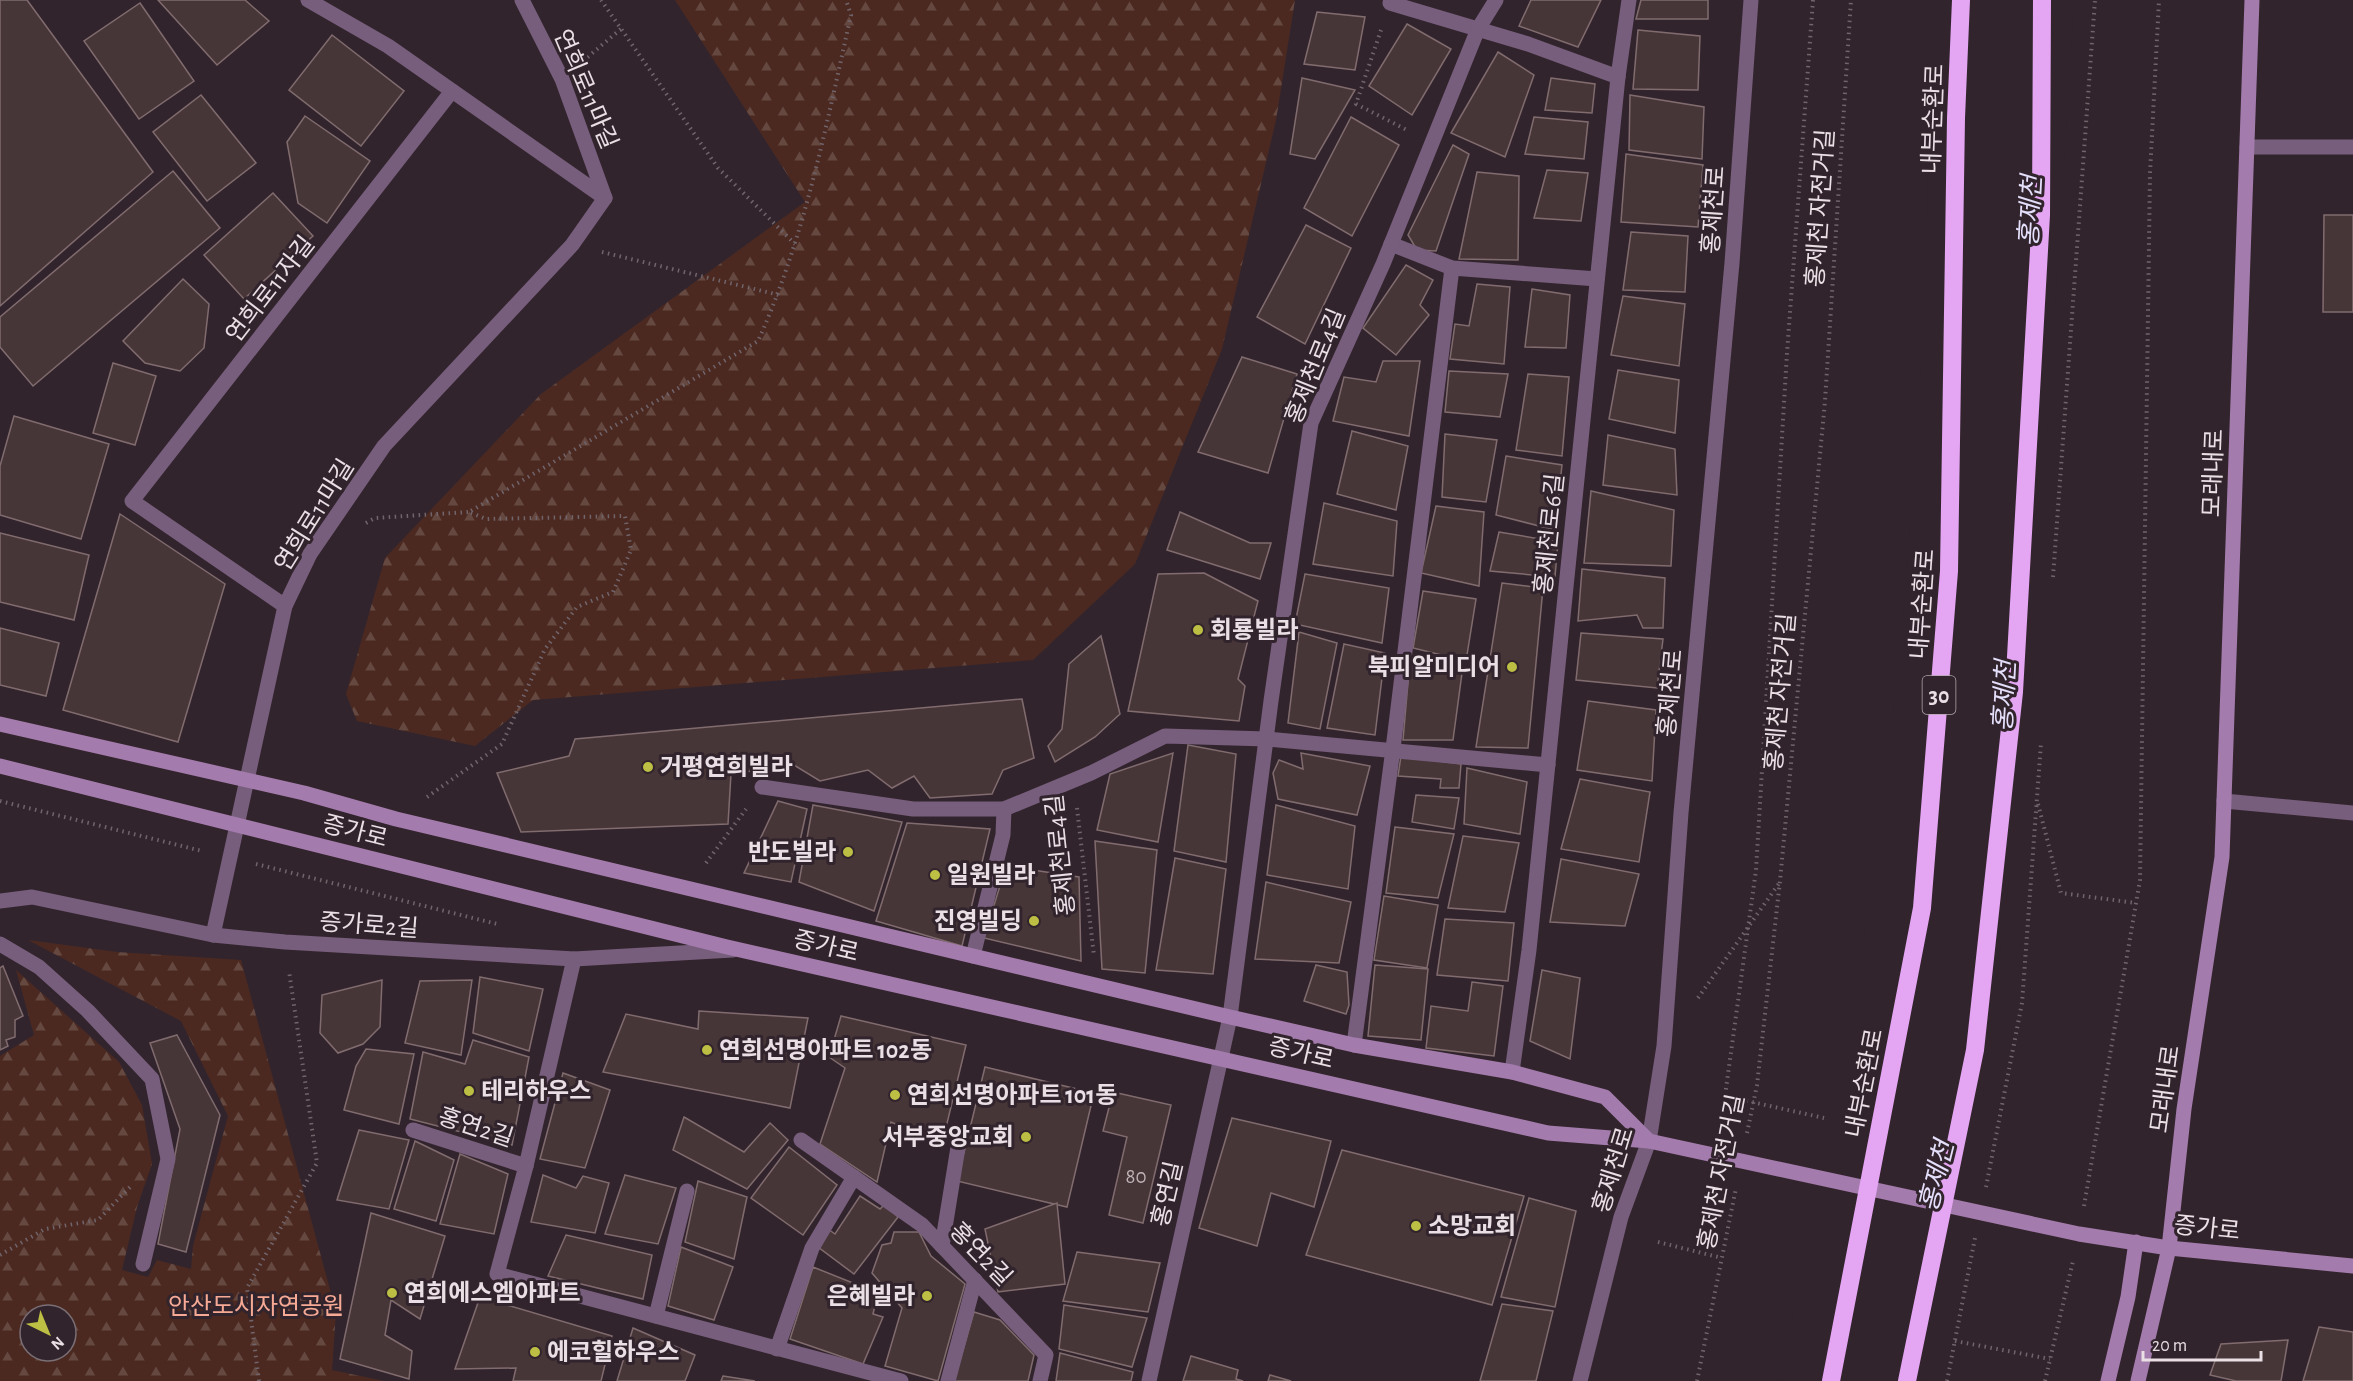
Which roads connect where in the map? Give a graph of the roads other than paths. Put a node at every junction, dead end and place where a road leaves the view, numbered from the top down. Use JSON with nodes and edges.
{"nodes":[{"id":1,"x":308,"y":0,"type":"edge"},
{"id":2,"x":522,"y":0,"type":"edge"},
{"id":3,"x":1496,"y":0,"type":"edge"},
{"id":4,"x":1629,"y":0,"type":"edge"},
{"id":5,"x":1751,"y":0,"type":"edge"},
{"id":6,"x":1961,"y":0,"type":"edge"},
{"id":7,"x":2042,"y":0,"type":"edge"},
{"id":8,"x":2252,"y":0,"type":"edge"},
{"id":9,"x":1390,"y":2,"type":"edge"},
{"id":10,"x":1478,"y":30,"type":"junction"},
{"id":11,"x":1618,"y":77,"type":"junction"},
{"id":12,"x":452,"y":91,"type":"junction"},
{"id":13,"x":2247,"y":147,"type":"junction"},
{"id":14,"x":2353,"y":147,"type":"edge"},
{"id":15,"x":605,"y":198,"type":"junction"},
{"id":16,"x":1391,"y":244,"type":"junction"},
{"id":17,"x":1452,"y":268,"type":"junction"},
{"id":18,"x":1598,"y":279,"type":"junction"},
{"id":19,"x":285,"y":606,"type":"junction"},
{"id":20,"x":0,"y":724,"type":"edge"},
{"id":21,"x":1267,"y":739,"type":"junction"},
{"id":22,"x":1393,"y":749,"type":"junction"},
{"id":23,"x":1548,"y":765,"type":"junction"},
{"id":24,"x":0,"y":766,"type":"edge"},
{"id":25,"x":762,"y":787,"type":"road end"},
{"id":26,"x":2224,"y":801,"type":"junction"},
{"id":27,"x":1004,"y":809,"type":"junction"},
{"id":28,"x":2353,"y":813,"type":"edge"},
{"id":29,"x":0,"y":901,"type":"edge"},
{"id":30,"x":213,"y":935,"type":"junction"},
{"id":31,"x":0,"y":944,"type":"edge"},
{"id":32,"x":739,"y":950,"type":"junction"},
{"id":33,"x":973,"y":956,"type":"junction"},
{"id":34,"x":574,"y":960,"type":"junction"},
{"id":35,"x":1230,"y":1017,"type":"junction"},
{"id":36,"x":1354,"y":1046,"type":"junction"},
{"id":37,"x":1221,"y":1057,"type":"junction"},
{"id":38,"x":1512,"y":1072,"type":"junction"},
{"id":39,"x":413,"y":1130,"type":"dead end"},
{"id":40,"x":960,"y":1136,"type":"dead end"},
{"id":41,"x":801,"y":1140,"type":"dead end"},
{"id":42,"x":1649,"y":1141,"type":"junction"},
{"id":43,"x":526,"y":1166,"type":"junction"},
{"id":44,"x":854,"y":1177,"type":"junction"},
{"id":45,"x":687,"y":1191,"type":"dead end"},
{"id":46,"x":2136,"y":1242,"type":"junction"},
{"id":47,"x":942,"y":1246,"type":"junction"},
{"id":48,"x":2169,"y":1248,"type":"junction"},
{"id":49,"x":143,"y":1264,"type":"dead end"},
{"id":50,"x":2353,"y":1266,"type":"edge"},
{"id":51,"x":975,"y":1280,"type":"junction"},
{"id":52,"x":656,"y":1316,"type":"junction"},
{"id":53,"x":777,"y":1348,"type":"junction"},
{"id":54,"x":901,"y":1381,"type":"edge"},
{"id":55,"x":948,"y":1381,"type":"edge"},
{"id":56,"x":1040,"y":1381,"type":"edge"},
{"id":57,"x":1149,"y":1381,"type":"edge"},
{"id":58,"x":1580,"y":1381,"type":"edge"},
{"id":59,"x":1831,"y":1381,"type":"edge"},
{"id":60,"x":1907,"y":1381,"type":"edge"},
{"id":61,"x":2108,"y":1381,"type":"edge"},
{"id":62,"x":2138,"y":1381,"type":"edge"}],
"edges":[{"from":1,"to":12,"type":"street"},
{"from":2,"to":15,"type":"street","name":"연희로11마길"},
{"from":3,"to":10,"type":"street","name":"홍제천로4길"},
{"from":4,"to":11,"type":"street","name":"홍제천로6길"},
{"from":5,"to":42,"type":"street","name":"홍제천로"},
{"from":6,"to":59,"type":"highway","name":"내부순환로","number":"30"},
{"from":7,"to":60,"type":"highway"},
{"from":8,"to":13,"type":"main road","name":"모래내로"},
{"from":9,"to":10,"type":"street"},
{"from":10,"to":11,"type":"street"},
{"from":10,"to":16,"type":"street","name":"홍제천로4길"},
{"from":11,"to":18,"type":"street","name":"홍제천로6길"},
{"from":12,"to":15,"type":"street","name":"연희로11마길"},
{"from":12,"to":19,"type":"street","name":"연희로11자길"},
{"from":13,"to":14,"type":"street"},
{"from":13,"to":26,"type":"main road","name":"모래내로"},
{"from":15,"to":19,"type":"street","name":"연희로11마길"},
{"from":16,"to":17,"type":"street"},
{"from":16,"to":21,"type":"street","name":"홍제천로4길"},
{"from":17,"to":18,"type":"street"},
{"from":17,"to":22,"type":"street"},
{"from":18,"to":23,"type":"street","name":"홍제천로6길"},
{"from":19,"to":30,"type":"street","name":"연희로11마길"},
{"from":20,"to":33,"type":"main road","name":"증가로"},
{"from":21,"to":22,"type":"street","name":"홍제천로4길"},
{"from":21,"to":27,"type":"street","name":"홍제천로4길"},
{"from":21,"to":35,"type":"street","name":"홍제천로4길"},
{"from":22,"to":23,"type":"street","name":"홍제천로4길"},
{"from":22,"to":36,"type":"street"},
{"from":23,"to":38,"type":"street","name":"홍제천로6길"},
{"from":24,"to":32,"type":"main road","name":"증가로"},
{"from":25,"to":27,"type":"street"},
{"from":26,"to":28,"type":"street"},
{"from":26,"to":48,"type":"main road","name":"모래내로"},
{"from":27,"to":33,"type":"street"},
{"from":29,"to":30,"type":"street","name":"증가로2길"},
{"from":30,"to":34,"type":"street","name":"증가로2길"},
{"from":31,"to":49,"type":"street"},
{"from":32,"to":34,"type":"street","name":"증가로2길"},
{"from":32,"to":37,"type":"main road","name":"증가로"},
{"from":33,"to":35,"type":"main road","name":"증가로"},
{"from":34,"to":43,"type":"street","name":"홍연2길"},
{"from":35,"to":36,"type":"main road","name":"증가로"},
{"from":35,"to":37,"type":"street","name":"홍연길"},
{"from":36,"to":38,"type":"main road","name":"증가로"},
{"from":37,"to":42,"type":"main road","name":"증가로"},
{"from":37,"to":57,"type":"street","name":"홍연길"},
{"from":38,"to":42,"type":"main road","name":"증가로"},
{"from":39,"to":43,"type":"street","name":"홍연2길"},
{"from":40,"to":47,"type":"street"},
{"from":41,"to":44,"type":"street","name":"홍연2길"},
{"from":42,"to":46,"type":"main road","name":"증가로"},
{"from":42,"to":58,"type":"street","name":"홍제천로"},
{"from":43,"to":52,"type":"street","name":"홍연2길"},
{"from":44,"to":47,"type":"street","name":"홍연2길"},
{"from":44,"to":53,"type":"street"},
{"from":45,"to":52,"type":"street"},
{"from":46,"to":48,"type":"main road","name":"증가로"},
{"from":46,"to":61,"type":"main road"},
{"from":47,"to":51,"type":"street","name":"홍연2길"},
{"from":48,"to":50,"type":"main road","name":"증가로"},
{"from":48,"to":62,"type":"main road","name":"모래내로"},
{"from":51,"to":55,"type":"street"},
{"from":51,"to":56,"type":"street","name":"홍연2길"},
{"from":52,"to":53,"type":"street","name":"홍연2길"},
{"from":53,"to":54,"type":"street","name":"홍연2길"}]}
